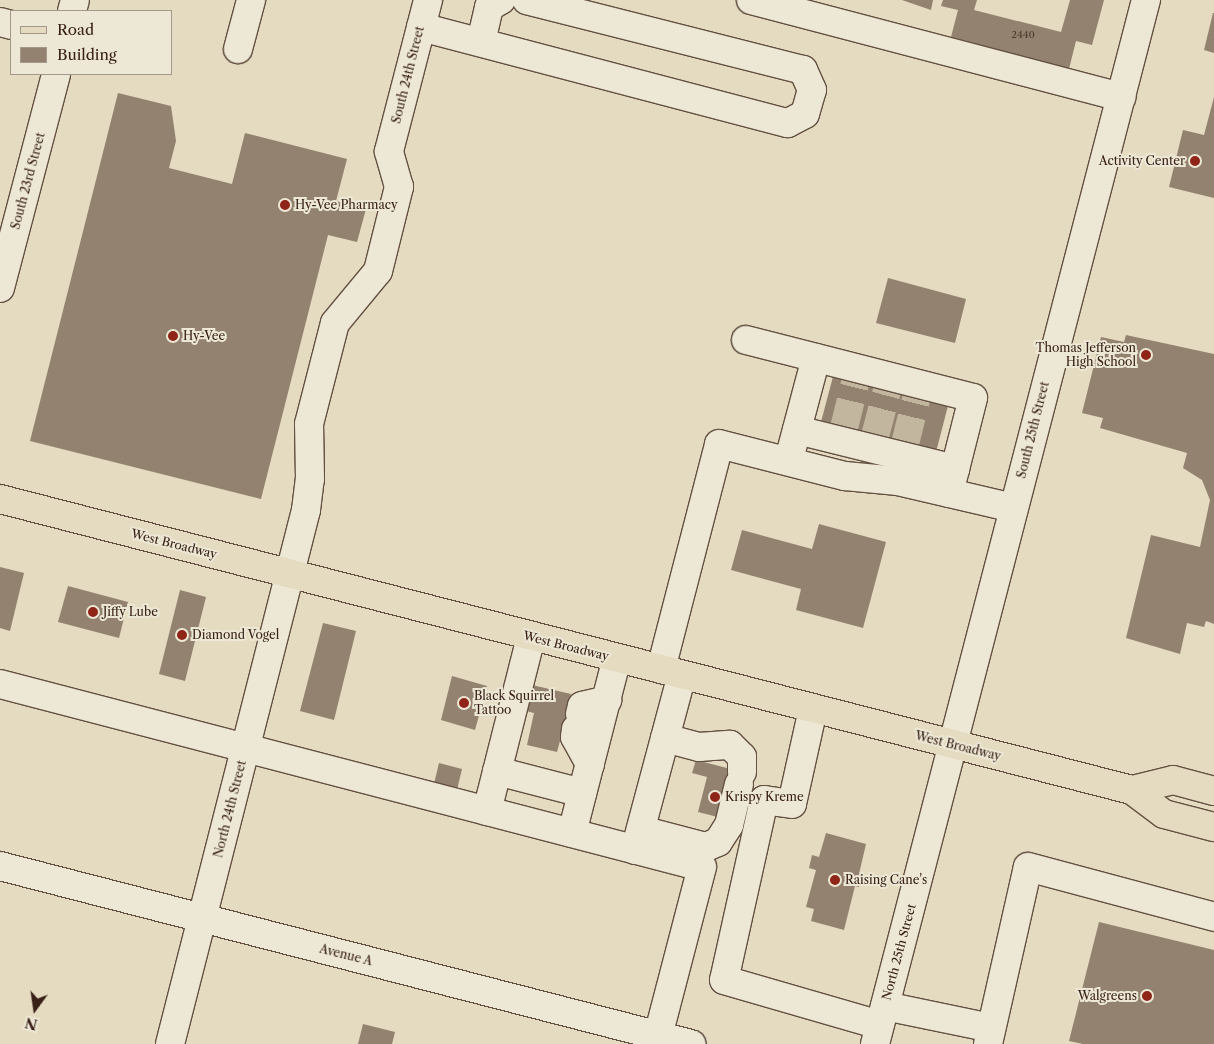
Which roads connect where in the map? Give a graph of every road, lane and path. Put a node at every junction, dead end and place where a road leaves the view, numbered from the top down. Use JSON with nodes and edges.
{"nodes":[{"id":1,"x":251,"y":0,"type":"edge"},
{"id":2,"x":428,"y":0,"type":"edge"},
{"id":3,"x":501,"y":0,"type":"edge"},
{"id":4,"x":527,"y":0,"type":"edge"},
{"id":5,"x":751,"y":0,"type":"edge"},
{"id":6,"x":1146,"y":0,"type":"edge"},
{"id":7,"x":421,"y":27,"type":"junction"},
{"id":8,"x":480,"y":42,"type":"junction"},
{"id":9,"x":238,"y":49,"type":"dead end"},
{"id":10,"x":56,"y":75,"type":"edge"},
{"id":11,"x":1121,"y":97,"type":"junction"},
{"id":12,"x":389,"y":151,"type":"joint"},
{"id":13,"x":0,"y":288,"type":"edge"},
{"id":14,"x":746,"y":340,"type":"dead end"},
{"id":15,"x":816,"y":358,"type":"junction"},
{"id":16,"x":797,"y":430,"type":"junction"},
{"id":17,"x":789,"y":462,"type":"junction"},
{"id":18,"x":845,"y":476,"type":"junction"},
{"id":19,"x":952,"y":481,"type":"junction"},
{"id":20,"x":0,"y":499,"type":"edge"},
{"id":21,"x":1010,"y":517,"type":"junction"},
{"id":22,"x":290,"y":574,"type":"junction"},
{"id":23,"x":531,"y":637,"type":"junction"},
{"id":24,"x":617,"y":658,"type":"junction"},
{"id":25,"x":672,"y":672,"type":"junction"},
{"id":26,"x":0,"y":684,"type":"edge"},
{"id":27,"x":607,"y":700,"type":"junction"},
{"id":28,"x":813,"y":709,"type":"junction"},
{"id":29,"x":665,"y":738,"type":"junction"},
{"id":30,"x":953,"y":744,"type":"junction"},
{"id":31,"x":245,"y":749,"type":"junction"},
{"id":32,"x":590,"y":764,"type":"junction"},
{"id":33,"x":497,"y":771,"type":"junction"},
{"id":34,"x":1132,"y":790,"type":"junction"},
{"id":35,"x":1214,"y":791,"type":"edge"},
{"id":36,"x":582,"y":793,"type":"junction"},
{"id":37,"x":487,"y":812,"type":"junction"},
{"id":38,"x":1214,"y":827,"type":"edge"},
{"id":39,"x":572,"y":833,"type":"junction"},
{"id":40,"x":638,"y":840,"type":"junction"},
{"id":41,"x":0,"y":866,"type":"edge"},
{"id":42,"x":1214,"y":917,"type":"edge"},
{"id":43,"x":202,"y":918,"type":"junction"},
{"id":44,"x":880,"y":1025,"type":"edge"},
{"id":45,"x":658,"y":1036,"type":"junction"},
{"id":46,"x":990,"y":1036,"type":"edge"},
{"id":47,"x":170,"y":1044,"type":"edge"},
{"id":48,"x":691,"y":1044,"type":"edge"}],
"edges":[{"from":1,"to":9,"type":"street"},
{"from":2,"to":7,"type":"street","name":"South 24th Street"},
{"from":3,"to":8,"type":"street"},
{"from":4,"to":8,"type":"street"},
{"from":5,"to":11,"type":"street"},
{"from":6,"to":11,"type":"street","name":"South 25th Street"},
{"from":7,"to":8,"type":"street"},
{"from":7,"to":12,"type":"street","name":"South 24th Street"},
{"from":10,"to":13,"type":"street","name":"South 23rd Street"},
{"from":11,"to":21,"type":"street","name":"South 25th Street"},
{"from":12,"to":22,"type":"street","name":"North 24th Street"},
{"from":14,"to":15,"type":"street"},
{"from":15,"to":16,"type":"street"},
{"from":15,"to":19,"type":"street"},
{"from":16,"to":17,"type":"street"},
{"from":16,"to":19,"type":"street"},
{"from":17,"to":18,"type":"street"},
{"from":17,"to":25,"type":"street"},
{"from":18,"to":19,"type":"street"},
{"from":18,"to":21,"type":"street"},
{"from":19,"to":21,"type":"street"},
{"from":20,"to":22,"type":"main road","name":"West Broadway"},
{"from":21,"to":30,"type":"street","name":"South 25th Street"},
{"from":22,"to":23,"type":"main road","name":"West Broadway"},
{"from":22,"to":31,"type":"street","name":"North 24th Street"},
{"from":23,"to":24,"type":"main road","name":"West Broadway"},
{"from":23,"to":33,"type":"street"},
{"from":24,"to":25,"type":"main road","name":"West Broadway"},
{"from":24,"to":27,"type":"street"},
{"from":25,"to":28,"type":"main road","name":"West Broadway"},
{"from":25,"to":29,"type":"street"},
{"from":26,"to":31,"type":"street"},
{"from":27,"to":32,"type":"street"},
{"from":27,"to":32,"type":"street"},
{"from":28,"to":30,"type":"main road","name":"West Broadway"},
{"from":28,"to":44,"type":"street"},
{"from":29,"to":40,"type":"street"},
{"from":29,"to":40,"type":"street"},
{"from":30,"to":34,"type":"main road","name":"West Broadway"},
{"from":30,"to":44,"type":"street","name":"North 25th Street"},
{"from":31,"to":37,"type":"street"},
{"from":31,"to":43,"type":"street","name":"North 24th Street"},
{"from":32,"to":36,"type":"street"},
{"from":33,"to":36,"type":"street"},
{"from":33,"to":37,"type":"street"},
{"from":34,"to":35,"type":"main road","name":"West Broadway"},
{"from":34,"to":38,"type":"main road","name":"West Broadway"},
{"from":36,"to":39,"type":"street"},
{"from":37,"to":39,"type":"street"},
{"from":39,"to":40,"type":"street"},
{"from":40,"to":45,"type":"street"},
{"from":41,"to":43,"type":"street","name":"Avenue A"},
{"from":42,"to":46,"type":"street"},
{"from":43,"to":45,"type":"street","name":"Avenue A"},
{"from":43,"to":47,"type":"street","name":"North 24th Street"},
{"from":44,"to":46,"type":"street"},
{"from":45,"to":48,"type":"street","name":"Avenue A"}]}
